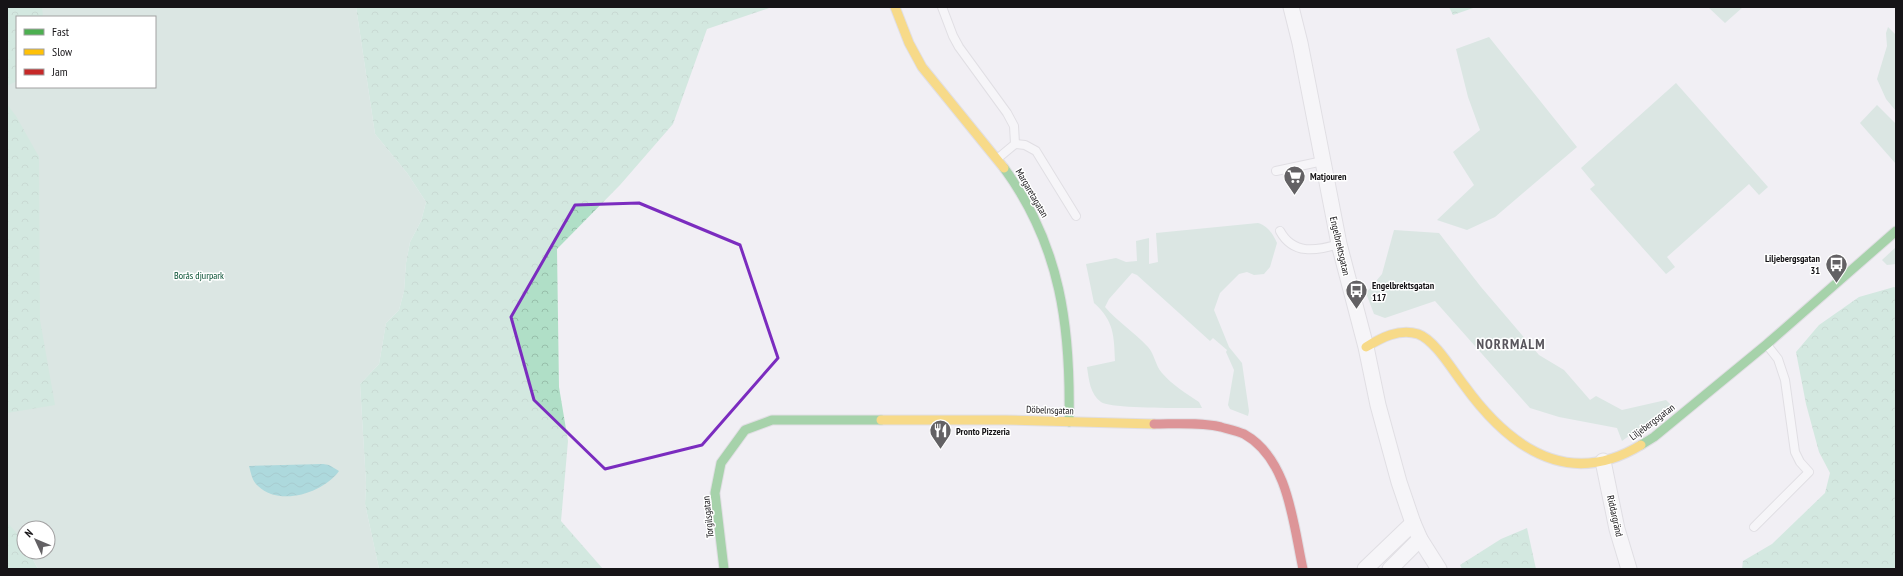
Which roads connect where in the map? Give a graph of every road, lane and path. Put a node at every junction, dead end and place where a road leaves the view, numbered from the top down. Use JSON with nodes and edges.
{"nodes":[{"id":1,"x":895,"y":7,"type":"edge"},
{"id":2,"x":942,"y":7,"type":"edge"},
{"id":3,"x":1291,"y":7,"type":"edge"},
{"id":4,"x":1015,"y":144,"type":"junction"},
{"id":5,"x":997,"y":159,"type":"junction"},
{"id":6,"x":1323,"y":161,"type":"junction"},
{"id":7,"x":1276,"y":171,"type":"dead end"},
{"id":8,"x":1076,"y":216,"type":"dead end"},
{"id":9,"x":1280,"y":231,"type":"dead end"},
{"id":10,"x":1896,"y":231,"type":"edge"},
{"id":11,"x":1339,"y":244,"type":"junction"},
{"id":12,"x":1766,"y":344,"type":"junction"},
{"id":13,"x":1366,"y":347,"type":"junction"},
{"id":14,"x":1069,"y":422,"type":"junction"},
{"id":15,"x":1603,"y":461,"type":"junction"},
{"id":16,"x":721,"y":463,"type":"joint"},
{"id":17,"x":1413,"y":523,"type":"junction"},
{"id":18,"x":1754,"y":527,"type":"dead end"},
{"id":19,"x":1420,"y":539,"type":"junction"},
{"id":20,"x":724,"y":569,"type":"edge"},
{"id":21,"x":1303,"y":569,"type":"edge"},
{"id":22,"x":1365,"y":569,"type":"edge"},
{"id":23,"x":1390,"y":569,"type":"edge"},
{"id":24,"x":1439,"y":569,"type":"edge"},
{"id":25,"x":1629,"y":569,"type":"edge"}],
"edges":[{"from":1,"to":5,"type":"street","name":"Margaretagatan"},
{"from":2,"to":4,"type":"lane"},
{"from":3,"to":6,"type":"street","name":"Engelbrektsgatan"},
{"from":4,"to":5,"type":"lane"},
{"from":4,"to":8,"type":"lane"},
{"from":5,"to":14,"type":"street","name":"Margaretagatan"},
{"from":6,"to":7,"type":"lane"},
{"from":6,"to":11,"type":"street","name":"Engelbrektsgatan"},
{"from":9,"to":11,"type":"lane"},
{"from":10,"to":12,"type":"street","name":"Liljebergsgatan"},
{"from":11,"to":13,"type":"street","name":"Engelbrektsgatan"},
{"from":12,"to":15,"type":"street","name":"Liljebergsgatan"},
{"from":12,"to":18,"type":"lane"},
{"from":13,"to":15,"type":"street","name":"Liljebergsgatan"},
{"from":13,"to":17,"type":"street","name":"Engelbrektsgatan"},
{"from":14,"to":16,"type":"street","name":"Döbelnsgatan"},
{"from":14,"to":21,"type":"street","name":"Döbelnsgatan"},
{"from":15,"to":25,"type":"street","name":"Riddargränd"},
{"from":16,"to":20,"type":"street","name":"Torgilsgatan"},
{"from":17,"to":19,"type":"street","name":"Engelbrektsgatan"},
{"from":17,"to":22,"type":"street"},
{"from":19,"to":23,"type":"street"},
{"from":19,"to":24,"type":"street","name":"Engelbrektsgatan"}]}
